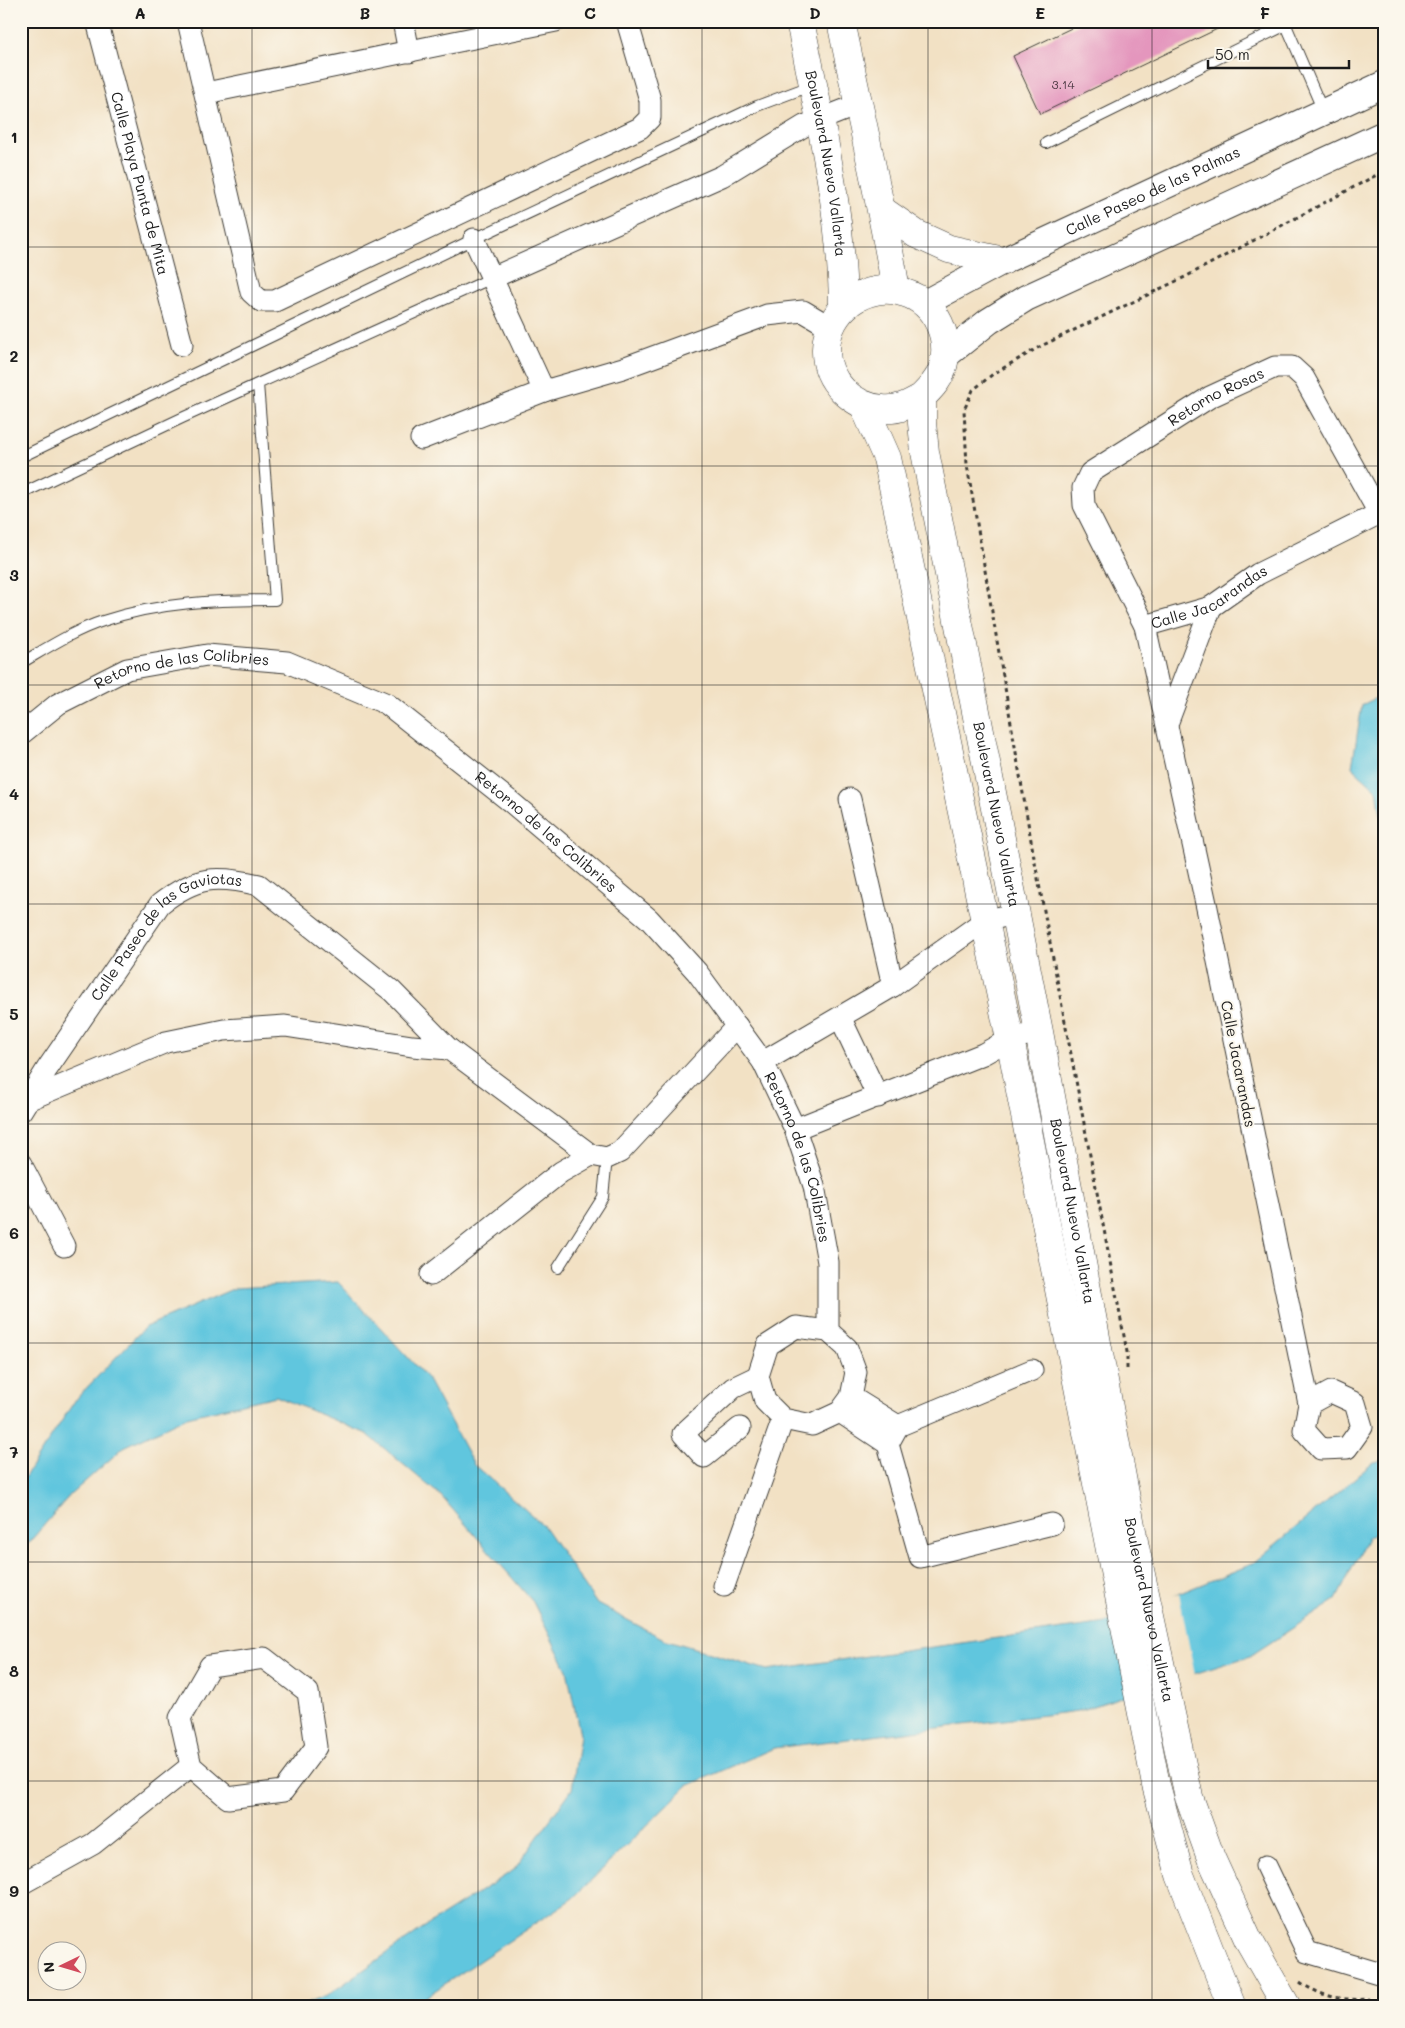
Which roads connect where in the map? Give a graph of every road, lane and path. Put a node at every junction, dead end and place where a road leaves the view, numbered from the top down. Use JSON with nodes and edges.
{"nodes":[{"id":1,"x":97,"y":21,"type":"edge"},
{"id":2,"x":188,"y":21,"type":"edge"},
{"id":3,"x":403,"y":21,"type":"edge"},
{"id":4,"x":556,"y":21,"type":"edge"},
{"id":5,"x":627,"y":21,"type":"edge"},
{"id":6,"x":800,"y":21,"type":"edge"},
{"id":7,"x":841,"y":21,"type":"edge"},
{"id":8,"x":409,"y":52,"type":"junction"},
{"id":9,"x":814,"y":84,"type":"junction"},
{"id":10,"x":1384,"y":84,"type":"edge"},
{"id":11,"x":206,"y":93,"type":"junction"},
{"id":12,"x":857,"y":105,"type":"junction"},
{"id":13,"x":1323,"y":112,"type":"junction"},
{"id":14,"x":820,"y":120,"type":"junction"},
{"id":15,"x":1384,"y":134,"type":"edge"},
{"id":16,"x":1046,"y":143,"type":"dead end"},
{"id":17,"x":1384,"y":171,"type":"edge"},
{"id":18,"x":883,"y":211,"type":"junction"},
{"id":19,"x":474,"y":239,"type":"junction"},
{"id":20,"x":1004,"y":261,"type":"junction"},
{"id":21,"x":492,"y":278,"type":"junction"},
{"id":22,"x":896,"y":290,"type":"junction"},
{"id":23,"x":925,"y":303,"type":"junction"},
{"id":24,"x":836,"y":317,"type":"junction"},
{"id":25,"x":182,"y":345,"type":"dead end"},
{"id":26,"x":945,"y":356,"type":"junction"},
{"id":27,"x":258,"y":384,"type":"junction"},
{"id":28,"x":544,"y":391,"type":"junction"},
{"id":29,"x":922,"y":397,"type":"junction"},
{"id":30,"x":864,"y":406,"type":"junction"},
{"id":31,"x":421,"y":438,"type":"dead end"},
{"id":32,"x":21,"y":457,"type":"edge"},
{"id":33,"x":1083,"y":488,"type":"joint"},
{"id":34,"x":21,"y":494,"type":"edge"},
{"id":35,"x":1382,"y":512,"type":"edge"},
{"id":36,"x":1210,"y":607,"type":"junction"},
{"id":37,"x":1145,"y":626,"type":"junction"},
{"id":38,"x":21,"y":663,"type":"edge"},
{"id":39,"x":1167,"y":724,"type":"junction"},
{"id":40,"x":21,"y":734,"type":"edge"},
{"id":41,"x":850,"y":799,"type":"dead end"},
{"id":42,"x":1014,"y":914,"type":"junction"},
{"id":43,"x":984,"y":921,"type":"junction"},
{"id":44,"x":893,"y":986,"type":"junction"},
{"id":45,"x":841,"y":1018,"type":"junction"},
{"id":46,"x":737,"y":1026,"type":"junction"},
{"id":47,"x":1039,"y":1032,"type":"junction"},
{"id":48,"x":1010,"y":1039,"type":"junction"},
{"id":49,"x":449,"y":1049,"type":"junction"},
{"id":50,"x":764,"y":1062,"type":"junction"},
{"id":51,"x":878,"y":1097,"type":"junction"},
{"id":52,"x":25,"y":1105,"type":"edge"},
{"id":53,"x":795,"y":1129,"type":"junction"},
{"id":54,"x":599,"y":1157,"type":"junction"},
{"id":55,"x":21,"y":1164,"type":"edge"},
{"id":56,"x":64,"y":1246,"type":"dead end"},
{"id":57,"x":558,"y":1268,"type":"dead end"},
{"id":58,"x":431,"y":1275,"type":"dead end"},
{"id":59,"x":828,"y":1331,"type":"junction"},
{"id":60,"x":1032,"y":1370,"type":"dead end"},
{"id":61,"x":1126,"y":1371,"type":"dead end"},
{"id":62,"x":758,"y":1376,"type":"junction"},
{"id":63,"x":1309,"y":1404,"type":"dead end"},
{"id":64,"x":845,"y":1405,"type":"junction"},
{"id":65,"x":783,"y":1419,"type":"junction"},
{"id":66,"x":898,"y":1426,"type":"junction"},
{"id":67,"x":740,"y":1428,"type":"dead end"},
{"id":68,"x":888,"y":1444,"type":"junction"},
{"id":69,"x":1052,"y":1524,"type":"dead end"},
{"id":70,"x":1124,"y":1551,"type":"junction"},
{"id":71,"x":724,"y":1586,"type":"dead end"},
{"id":72,"x":191,"y":1766,"type":"junction"},
{"id":73,"x":1266,"y":1866,"type":"dead end"},
{"id":74,"x":21,"y":1884,"type":"edge"},
{"id":75,"x":1384,"y":1970,"type":"edge"},
{"id":76,"x":1302,"y":1984,"type":"dead end"},
{"id":77,"x":1232,"y":2007,"type":"edge"},
{"id":78,"x":1287,"y":2007,"type":"edge"},
{"id":79,"x":1372,"y":2007,"type":"edge"}],
"edges":[{"from":1,"to":25,"type":"street","name":"Calle Playa Punta de Mita"},
{"from":2,"to":11,"type":"street"},
{"from":3,"to":8,"type":"street"},
{"from":4,"to":8,"type":"street"},
{"from":5,"to":11,"type":"street"},
{"from":6,"to":9,"type":"main road","name":"Boulevard Nuevo Vallarta"},
{"from":7,"to":12,"type":"main road"},
{"from":8,"to":11,"type":"street"},
{"from":9,"to":14,"type":"main road","name":"Boulevard Nuevo Vallarta"},
{"from":9,"to":19,"type":"lane"},
{"from":10,"to":13,"type":"street","name":"Calle Paseo de las Palmas"},
{"from":12,"to":14,"type":"street"},
{"from":12,"to":18,"type":"main road"},
{"from":13,"to":16,"type":"lane"},
{"from":13,"to":20,"type":"street","name":"Calle Paseo de las Palmas"},
{"from":14,"to":21,"type":"street"},
{"from":14,"to":24,"type":"main road","name":"Boulevard Nuevo Vallarta"},
{"from":15,"to":26,"type":"street"},
{"from":17,"to":61,"type":"path"},
{"from":18,"to":20,"type":"main road"},
{"from":18,"to":22,"type":"main road"},
{"from":19,"to":21,"type":"street"},
{"from":19,"to":32,"type":"lane"},
{"from":20,"to":23,"type":"street","name":"Calle Paseo de las Palmas"},
{"from":21,"to":27,"type":"lane"},
{"from":21,"to":28,"type":"street"},
{"from":22,"to":23,"type":"main road"},
{"from":22,"to":24,"type":"main road"},
{"from":23,"to":26,"type":"main road","name":"Boulevard Nuevo Vallarta"},
{"from":24,"to":28,"type":"street"},
{"from":24,"to":30,"type":"main road","name":"Boulevard Nuevo Vallarta"},
{"from":26,"to":29,"type":"main road","name":"Boulevard Nuevo Vallarta"},
{"from":27,"to":34,"type":"lane"},
{"from":27,"to":38,"type":"lane"},
{"from":28,"to":31,"type":"street"},
{"from":29,"to":30,"type":"main road","name":"Boulevard Nuevo Vallarta"},
{"from":29,"to":42,"type":"main road","name":"Boulevard Nuevo Vallarta"},
{"from":30,"to":43,"type":"main road","name":"Boulevard Nuevo Vallarta"},
{"from":33,"to":35,"type":"street","name":"Retorno Rosas"},
{"from":33,"to":37,"type":"street","name":"Calle Jacarandas"},
{"from":35,"to":36,"type":"street","name":"Calle Jacarandas"},
{"from":36,"to":37,"type":"street","name":"Calle Jacarandas"},
{"from":36,"to":39,"type":"street"},
{"from":37,"to":39,"type":"street","name":"Calle Jacarandas"},
{"from":39,"to":63,"type":"street","name":"Calle Jacarandas"},
{"from":40,"to":46,"type":"street","name":"Retorno de las Colibries"},
{"from":41,"to":44,"type":"street"},
{"from":42,"to":43,"type":"street"},
{"from":42,"to":47,"type":"main road","name":"Boulevard Nuevo Vallarta"},
{"from":43,"to":44,"type":"street"},
{"from":43,"to":48,"type":"main road","name":"Boulevard Nuevo Vallarta"},
{"from":44,"to":45,"type":"street"},
{"from":45,"to":50,"type":"street"},
{"from":45,"to":51,"type":"street"},
{"from":46,"to":50,"type":"street","name":"Retorno de las Colibries"},
{"from":46,"to":54,"type":"street"},
{"from":47,"to":48,"type":"street"},
{"from":47,"to":70,"type":"main road","name":"Boulevard Nuevo Vallarta"},
{"from":48,"to":51,"type":"street"},
{"from":48,"to":70,"type":"main road","name":"Boulevard Nuevo Vallarta"},
{"from":49,"to":52,"type":"street","name":"Calle Paseo de las Gaviotas"},
{"from":49,"to":52,"type":"street","name":"Calle Paseo de las Gaviotas"},
{"from":49,"to":54,"type":"street","name":"Calle Paseo de las Gaviotas"},
{"from":50,"to":53,"type":"street","name":"Retorno de las Colibries"},
{"from":51,"to":53,"type":"street"},
{"from":53,"to":59,"type":"street","name":"Retorno de las Colibries"},
{"from":54,"to":57,"type":"lane"},
{"from":54,"to":58,"type":"street"},
{"from":55,"to":56,"type":"street"},
{"from":59,"to":62,"type":"street"},
{"from":59,"to":64,"type":"street"},
{"from":60,"to":66,"type":"street"},
{"from":62,"to":65,"type":"street"},
{"from":62,"to":67,"type":"street"},
{"from":64,"to":65,"type":"street"},
{"from":64,"to":66,"type":"street"},
{"from":64,"to":68,"type":"street"},
{"from":65,"to":71,"type":"street"},
{"from":66,"to":68,"type":"street"},
{"from":68,"to":69,"type":"street"},
{"from":70,"to":77,"type":"main road","name":"Boulevard Nuevo Vallarta"},
{"from":70,"to":78,"type":"main road","name":"Boulevard Nuevo Vallarta"},
{"from":72,"to":72,"type":"street"},
{"from":72,"to":74,"type":"street"},
{"from":73,"to":75,"type":"street"},
{"from":76,"to":79,"type":"path"}]}
